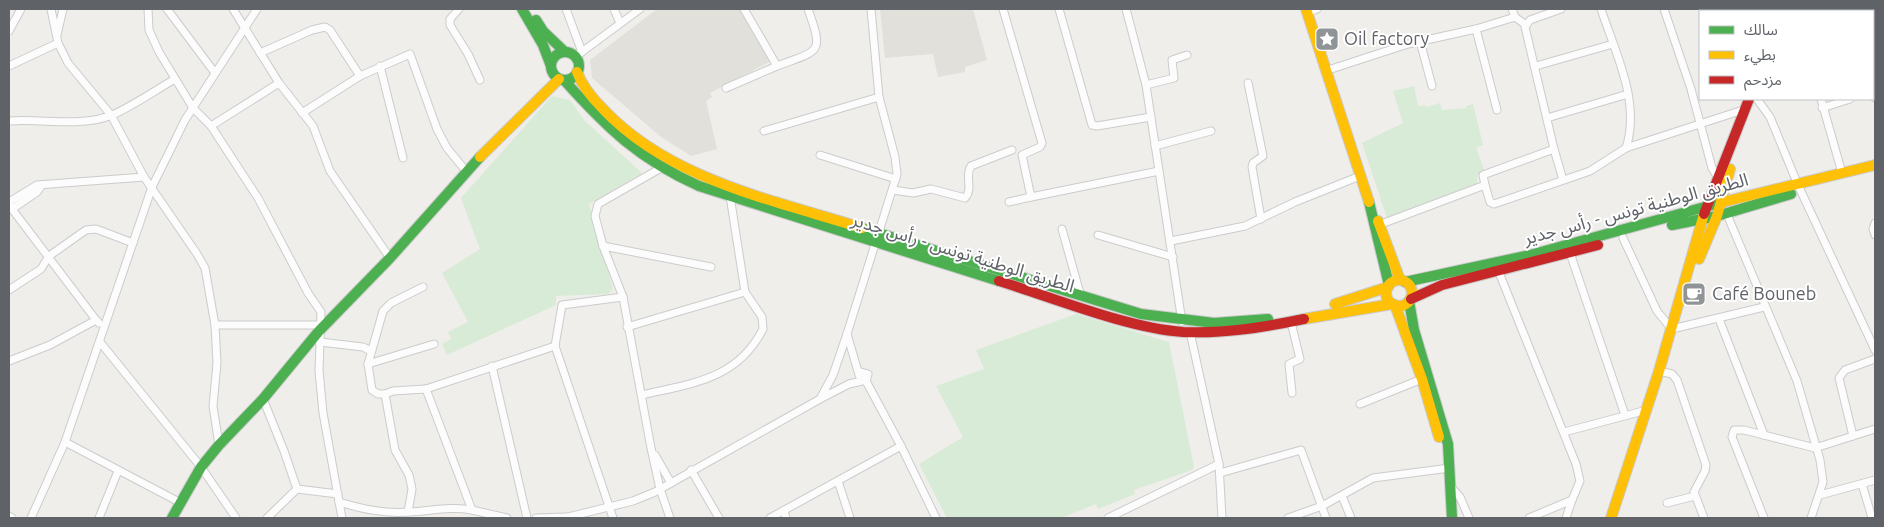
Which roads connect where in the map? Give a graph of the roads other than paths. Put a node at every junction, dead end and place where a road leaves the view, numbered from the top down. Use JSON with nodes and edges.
{"nodes":[{"id":1,"x":21,"y":9,"type":"edge"},
{"id":2,"x":50,"y":9,"type":"edge"},
{"id":3,"x":63,"y":9,"type":"edge"},
{"id":4,"x":148,"y":9,"type":"edge"},
{"id":5,"x":167,"y":9,"type":"edge"},
{"id":6,"x":232,"y":9,"type":"edge"},
{"id":7,"x":257,"y":9,"type":"edge"},
{"id":8,"x":459,"y":9,"type":"edge"},
{"id":9,"x":522,"y":9,"type":"edge"},
{"id":10,"x":529,"y":9,"type":"edge"},
{"id":11,"x":566,"y":9,"type":"edge"},
{"id":12,"x":614,"y":9,"type":"edge"},
{"id":13,"x":640,"y":9,"type":"edge"},
{"id":14,"x":744,"y":9,"type":"edge"},
{"id":15,"x":808,"y":9,"type":"edge"},
{"id":16,"x":871,"y":9,"type":"edge"},
{"id":17,"x":1003,"y":9,"type":"edge"},
{"id":18,"x":1060,"y":9,"type":"edge"},
{"id":19,"x":1126,"y":9,"type":"edge"},
{"id":20,"x":1512,"y":9,"type":"edge"},
{"id":21,"x":1561,"y":9,"type":"edge"},
{"id":22,"x":1601,"y":9,"type":"edge"},
{"id":23,"x":1664,"y":9,"type":"edge"},
{"id":24,"x":1310,"y":10,"type":"edge"},
{"id":25,"x":1515,"y":17,"type":"junction"},
{"id":26,"x":620,"y":23,"type":"junction"},
{"id":27,"x":1526,"y":25,"type":"junction"},
{"id":28,"x":245,"y":29,"type":"junction"},
{"id":29,"x":1476,"y":29,"type":"junction"},
{"id":30,"x":9,"y":31,"type":"edge"},
{"id":31,"x":57,"y":41,"type":"junction"},
{"id":32,"x":1420,"y":41,"type":"junction"},
{"id":33,"x":1613,"y":44,"type":"junction"},
{"id":34,"x":565,"y":52,"type":"junction"},
{"id":35,"x":260,"y":53,"type":"junction"},
{"id":36,"x":578,"y":54,"type":"junction"},
{"id":37,"x":1187,"y":55,"type":"dead end"},
{"id":38,"x":9,"y":66,"type":"edge"},
{"id":39,"x":380,"y":66,"type":"junction"},
{"id":40,"x":551,"y":66,"type":"junction"},
{"id":41,"x":777,"y":66,"type":"junction"},
{"id":42,"x":1536,"y":66,"type":"junction"},
{"id":43,"x":1325,"y":71,"type":"junction"},
{"id":44,"x":577,"y":72,"type":"junction"},
{"id":45,"x":214,"y":73,"type":"junction"},
{"id":46,"x":360,"y":76,"type":"junction"},
{"id":47,"x":175,"y":79,"type":"junction"},
{"id":48,"x":480,"y":80,"type":"dead end"},
{"id":49,"x":562,"y":80,"type":"junction"},
{"id":50,"x":279,"y":83,"type":"junction"},
{"id":51,"x":1248,"y":83,"type":"dead end"},
{"id":52,"x":1146,"y":85,"type":"junction"},
{"id":53,"x":1432,"y":86,"type":"dead end"},
{"id":54,"x":726,"y":88,"type":"dead end"},
{"id":55,"x":1874,"y":91,"type":"edge"},
{"id":56,"x":1628,"y":94,"type":"junction"},
{"id":57,"x":879,"y":97,"type":"junction"},
{"id":58,"x":1875,"y":98,"type":"edge"},
{"id":59,"x":1756,"y":100,"type":"edge"},
{"id":60,"x":1757,"y":100,"type":"edge"},
{"id":61,"x":1821,"y":100,"type":"edge"},
{"id":62,"x":1847,"y":100,"type":"edge"},
{"id":63,"x":1748,"y":104,"type":"edge"},
{"id":64,"x":193,"y":108,"type":"junction"},
{"id":65,"x":1822,"y":108,"type":"junction"},
{"id":66,"x":1497,"y":110,"type":"dead end"},
{"id":67,"x":302,"y":113,"type":"junction"},
{"id":68,"x":111,"y":115,"type":"junction"},
{"id":69,"x":1151,"y":117,"type":"junction"},
{"id":70,"x":1547,"y":118,"type":"junction"},
{"id":71,"x":9,"y":121,"type":"edge"},
{"id":72,"x":1701,"y":125,"type":"junction"},
{"id":73,"x":211,"y":126,"type":"junction"},
{"id":74,"x":764,"y":131,"type":"dead end"},
{"id":75,"x":1211,"y":131,"type":"dead end"},
{"id":76,"x":1155,"y":146,"type":"junction"},
{"id":77,"x":1554,"y":148,"type":"junction"},
{"id":78,"x":1626,"y":148,"type":"junction"},
{"id":79,"x":1012,"y":150,"type":"dead end"},
{"id":80,"x":820,"y":155,"type":"dead end"},
{"id":81,"x":403,"y":158,"type":"dead end"},
{"id":82,"x":1875,"y":164,"type":"edge"},
{"id":83,"x":661,"y":168,"type":"junction"},
{"id":84,"x":1159,"y":171,"type":"junction"},
{"id":85,"x":466,"y":172,"type":"junction"},
{"id":86,"x":1875,"y":172,"type":"edge"},
{"id":87,"x":1842,"y":173,"type":"junction"},
{"id":88,"x":1360,"y":176,"type":"junction"},
{"id":89,"x":144,"y":177,"type":"junction"},
{"id":90,"x":896,"y":179,"type":"junction"},
{"id":91,"x":1719,"y":179,"type":"junction"},
{"id":92,"x":1563,"y":180,"type":"junction"},
{"id":93,"x":1485,"y":186,"type":"junction"},
{"id":94,"x":152,"y":187,"type":"junction"},
{"id":95,"x":1800,"y":188,"type":"junction"},
{"id":96,"x":893,"y":190,"type":"junction"},
{"id":97,"x":730,"y":196,"type":"junction"},
{"id":98,"x":1031,"y":197,"type":"junction"},
{"id":99,"x":1009,"y":202,"type":"dead end"},
{"id":100,"x":1721,"y":202,"type":"junction"},
{"id":101,"x":1708,"y":206,"type":"junction"},
{"id":102,"x":11,"y":210,"type":"edge"},
{"id":103,"x":1722,"y":214,"type":"junction"},
{"id":104,"x":1261,"y":219,"type":"junction"},
{"id":105,"x":1702,"y":220,"type":"junction"},
{"id":106,"x":1875,"y":223,"type":"edge"},
{"id":107,"x":1377,"y":226,"type":"junction"},
{"id":108,"x":1062,"y":229,"type":"dead end"},
{"id":109,"x":1875,"y":234,"type":"edge"},
{"id":110,"x":1098,"y":235,"type":"dead end"},
{"id":111,"x":876,"y":237,"type":"junction"},
{"id":112,"x":1623,"y":238,"type":"junction"},
{"id":113,"x":1171,"y":241,"type":"junction"},
{"id":114,"x":133,"y":243,"type":"junction"},
{"id":115,"x":603,"y":246,"type":"junction"},
{"id":116,"x":1570,"y":252,"type":"junction"},
{"id":117,"x":49,"y":256,"type":"junction"},
{"id":118,"x":1173,"y":257,"type":"junction"},
{"id":119,"x":390,"y":258,"type":"junction"},
{"id":120,"x":712,"y":267,"type":"dead end"},
{"id":121,"x":1498,"y":270,"type":"junction"},
{"id":122,"x":1403,"y":281,"type":"junction"},
{"id":123,"x":1389,"y":286,"type":"junction"},
{"id":124,"x":423,"y":287,"type":"dead end"},
{"id":125,"x":9,"y":290,"type":"edge"},
{"id":126,"x":745,"y":292,"type":"junction"},
{"id":127,"x":623,"y":297,"type":"junction"},
{"id":128,"x":1081,"y":297,"type":"junction"},
{"id":129,"x":1410,"y":300,"type":"junction"},
{"id":130,"x":1393,"y":304,"type":"junction"},
{"id":131,"x":1764,"y":307,"type":"junction"},
{"id":132,"x":96,"y":320,"type":"junction"},
{"id":133,"x":1719,"y":320,"type":"junction"},
{"id":134,"x":1182,"y":322,"type":"junction"},
{"id":135,"x":1291,"y":322,"type":"junction"},
{"id":136,"x":215,"y":325,"type":"junction"},
{"id":137,"x":627,"y":327,"type":"junction"},
{"id":138,"x":1673,"y":328,"type":"junction"},
{"id":139,"x":104,"y":329,"type":"junction"},
{"id":140,"x":1190,"y":332,"type":"junction"},
{"id":141,"x":319,"y":333,"type":"junction"},
{"id":142,"x":847,"y":334,"type":"junction"},
{"id":143,"x":100,"y":342,"type":"junction"},
{"id":144,"x":434,"y":344,"type":"dead end"},
{"id":145,"x":556,"y":346,"type":"junction"},
{"id":146,"x":1875,"y":350,"type":"edge"},
{"id":147,"x":371,"y":351,"type":"junction"},
{"id":148,"x":1875,"y":359,"type":"edge"},
{"id":149,"x":9,"y":361,"type":"edge"},
{"id":150,"x":368,"y":364,"type":"junction"},
{"id":151,"x":492,"y":366,"type":"junction"},
{"id":152,"x":1659,"y":371,"type":"junction"},
{"id":153,"x":862,"y":377,"type":"junction"},
{"id":154,"x":1422,"y":379,"type":"junction"},
{"id":155,"x":426,"y":390,"type":"junction"},
{"id":156,"x":1292,"y":393,"type":"dead end"},
{"id":157,"x":385,"y":394,"type":"junction"},
{"id":158,"x":642,"y":395,"type":"junction"},
{"id":159,"x":263,"y":399,"type":"junction"},
{"id":160,"x":820,"y":399,"type":"junction"},
{"id":161,"x":1360,"y":404,"type":"dead end"},
{"id":162,"x":1647,"y":410,"type":"junction"},
{"id":163,"x":1625,"y":415,"type":"junction"},
{"id":164,"x":1875,"y":429,"type":"edge"},
{"id":165,"x":1564,"y":432,"type":"junction"},
{"id":166,"x":1764,"y":435,"type":"junction"},
{"id":167,"x":1853,"y":436,"type":"junction"},
{"id":168,"x":65,"y":442,"type":"junction"},
{"id":169,"x":219,"y":445,"type":"junction"},
{"id":170,"x":901,"y":446,"type":"junction"},
{"id":171,"x":651,"y":448,"type":"junction"},
{"id":172,"x":1815,"y":448,"type":"junction"},
{"id":173,"x":1219,"y":464,"type":"junction"},
{"id":174,"x":201,"y":467,"type":"junction"},
{"id":175,"x":691,"y":470,"type":"junction"},
{"id":176,"x":118,"y":471,"type":"junction"},
{"id":177,"x":1220,"y":473,"type":"junction"},
{"id":178,"x":1450,"y":476,"type":"junction"},
{"id":179,"x":1875,"y":480,"type":"edge"},
{"id":180,"x":838,"y":481,"type":"junction"},
{"id":181,"x":671,"y":483,"type":"junction"},
{"id":182,"x":1862,"y":484,"type":"junction"},
{"id":183,"x":296,"y":489,"type":"junction"},
{"id":184,"x":660,"y":489,"type":"junction"},
{"id":185,"x":1820,"y":495,"type":"junction"},
{"id":186,"x":1342,"y":496,"type":"junction"},
{"id":187,"x":1695,"y":496,"type":"junction"},
{"id":188,"x":339,"y":498,"type":"junction"},
{"id":189,"x":1572,"y":500,"type":"junction"},
{"id":190,"x":181,"y":503,"type":"junction"},
{"id":191,"x":1667,"y":503,"type":"dead end"},
{"id":192,"x":608,"y":506,"type":"junction"},
{"id":193,"x":1322,"y":506,"type":"junction"},
{"id":194,"x":472,"y":510,"type":"junction"},
{"id":195,"x":408,"y":512,"type":"junction"},
{"id":196,"x":785,"y":515,"type":"edge"},
{"id":197,"x":31,"y":518,"type":"edge"},
{"id":198,"x":99,"y":518,"type":"edge"},
{"id":199,"x":172,"y":518,"type":"edge"},
{"id":200,"x":236,"y":518,"type":"edge"},
{"id":201,"x":267,"y":518,"type":"edge"},
{"id":202,"x":342,"y":518,"type":"edge"},
{"id":203,"x":507,"y":518,"type":"edge"},
{"id":204,"x":527,"y":518,"type":"edge"},
{"id":205,"x":536,"y":518,"type":"edge"},
{"id":206,"x":565,"y":518,"type":"edge"},
{"id":207,"x":613,"y":518,"type":"edge"},
{"id":208,"x":670,"y":518,"type":"edge"},
{"id":209,"x":719,"y":518,"type":"edge"},
{"id":210,"x":770,"y":518,"type":"edge"},
{"id":211,"x":850,"y":518,"type":"edge"},
{"id":212,"x":936,"y":518,"type":"edge"},
{"id":213,"x":1108,"y":518,"type":"edge"},
{"id":214,"x":1222,"y":518,"type":"edge"},
{"id":215,"x":1288,"y":518,"type":"edge"},
{"id":216,"x":1326,"y":518,"type":"edge"},
{"id":217,"x":1351,"y":518,"type":"edge"},
{"id":218,"x":1452,"y":518,"type":"edge"},
{"id":219,"x":1469,"y":518,"type":"edge"},
{"id":220,"x":1529,"y":518,"type":"edge"},
{"id":221,"x":1566,"y":518,"type":"edge"},
{"id":222,"x":1611,"y":518,"type":"edge"},
{"id":223,"x":1704,"y":518,"type":"edge"},
{"id":224,"x":1764,"y":518,"type":"edge"},
{"id":225,"x":1812,"y":518,"type":"edge"},
{"id":226,"x":1872,"y":518,"type":"edge"}],
"edges":[{"from":1,"to":30,"type":"street"},
{"from":2,"to":31,"type":"street"},
{"from":3,"to":31,"type":"street"},
{"from":4,"to":47,"type":"street"},
{"from":5,"to":45,"type":"street"},
{"from":6,"to":28,"type":"street"},
{"from":7,"to":28,"type":"street"},
{"from":8,"to":48,"type":"street"},
{"from":9,"to":40,"type":"main road"},
{"from":10,"to":34,"type":"main road"},
{"from":11,"to":36,"type":"street"},
{"from":12,"to":26,"type":"street"},
{"from":13,"to":26,"type":"street"},
{"from":14,"to":41,"type":"street"},
{"from":15,"to":41,"type":"street"},
{"from":16,"to":57,"type":"street"},
{"from":17,"to":98,"type":"street"},
{"from":18,"to":69,"type":"street"},
{"from":19,"to":52,"type":"street"},
{"from":20,"to":25,"type":"street"},
{"from":21,"to":27,"type":"street"},
{"from":22,"to":33,"type":"street"},
{"from":23,"to":72,"type":"street"},
{"from":24,"to":43,"type":"main road"},
{"from":25,"to":27,"type":"street"},
{"from":25,"to":29,"type":"street"},
{"from":26,"to":36,"type":"street"},
{"from":27,"to":42,"type":"street"},
{"from":28,"to":35,"type":"street"},
{"from":28,"to":45,"type":"street"},
{"from":29,"to":32,"type":"street"},
{"from":29,"to":66,"type":"street"},
{"from":31,"to":38,"type":"street"},
{"from":31,"to":68,"type":"street"},
{"from":32,"to":43,"type":"street"},
{"from":32,"to":53,"type":"street"},
{"from":33,"to":42,"type":"street"},
{"from":33,"to":56,"type":"street"},
{"from":34,"to":36,"type":"main road"},
{"from":34,"to":40,"type":"main road"},
{"from":35,"to":46,"type":"street"},
{"from":35,"to":50,"type":"street"},
{"from":36,"to":44,"type":"main road"},
{"from":37,"to":52,"type":"street"},
{"from":39,"to":46,"type":"street"},
{"from":39,"to":81,"type":"street"},
{"from":39,"to":85,"type":"street"},
{"from":40,"to":49,"type":"main road"},
{"from":41,"to":54,"type":"street"},
{"from":42,"to":70,"type":"street"},
{"from":43,"to":88,"type":"main road"},
{"from":44,"to":49,"type":"main road"},
{"from":44,"to":111,"type":"main road","name":"الطريق الوطنية تونس - رأس جدير"},
{"from":45,"to":64,"type":"street"},
{"from":46,"to":67,"type":"street"},
{"from":47,"to":64,"type":"street"},
{"from":47,"to":68,"type":"street"},
{"from":49,"to":83,"type":"main road","name":"الطريق الوطنية تونس - رأس جدير"},
{"from":49,"to":85,"type":"main road"},
{"from":50,"to":67,"type":"street"},
{"from":50,"to":73,"type":"street"},
{"from":51,"to":104,"type":"street"},
{"from":52,"to":69,"type":"street"},
{"from":55,"to":58,"type":"street"},
{"from":56,"to":70,"type":"street"},
{"from":56,"to":78,"type":"street"},
{"from":57,"to":74,"type":"street"},
{"from":57,"to":90,"type":"street"},
{"from":59,"to":100,"type":"main road"},
{"from":60,"to":95,"type":"street"},
{"from":61,"to":65,"type":"street"},
{"from":62,"to":65,"type":"street"},
{"from":63,"to":72,"type":"street"},
{"from":63,"to":91,"type":"main road"},
{"from":64,"to":73,"type":"street"},
{"from":64,"to":94,"type":"street"},
{"from":65,"to":87,"type":"street"},
{"from":67,"to":119,"type":"street"},
{"from":68,"to":71,"type":"street"},
{"from":68,"to":89,"type":"street"},
{"from":69,"to":76,"type":"street"},
{"from":70,"to":77,"type":"street"},
{"from":72,"to":78,"type":"street"},
{"from":72,"to":91,"type":"street"},
{"from":73,"to":141,"type":"street"},
{"from":75,"to":76,"type":"street"},
{"from":76,"to":84,"type":"street"},
{"from":77,"to":92,"type":"street"},
{"from":77,"to":93,"type":"street"},
{"from":78,"to":92,"type":"street"},
{"from":79,"to":96,"type":"street"},
{"from":80,"to":90,"type":"street"},
{"from":82,"to":87,"type":"main road","name":"الطريق الوطنية تونس - رأس جدير"},
{"from":83,"to":97,"type":"main road","name":"الطريق الوطنية تونس - رأس جدير"},
{"from":83,"to":115,"type":"street"},
{"from":84,"to":98,"type":"street"},
{"from":84,"to":113,"type":"street"},
{"from":85,"to":119,"type":"main road"},
{"from":86,"to":95,"type":"main road","name":"الطريق الوطنية تونس - رأس جدير"},
{"from":87,"to":95,"type":"main road","name":"الطريق الوطنية تونس - رأس جدير"},
{"from":88,"to":104,"type":"street"},
{"from":88,"to":107,"type":"main road"},
{"from":89,"to":94,"type":"street"},
{"from":89,"to":102,"type":"street"},
{"from":90,"to":96,"type":"street"},
{"from":91,"to":101,"type":"main road"},
{"from":92,"to":93,"type":"street"},
{"from":93,"to":107,"type":"street"},
{"from":94,"to":114,"type":"street"},
{"from":94,"to":136,"type":"street"},
{"from":95,"to":100,"type":"main road","name":"الطريق الوطنية تونس - رأس جدير"},
{"from":95,"to":103,"type":"main road","name":"الطريق الوطنية تونس - رأس جدير"},
{"from":95,"to":146,"type":"street"},
{"from":96,"to":111,"type":"street"},
{"from":97,"to":111,"type":"main road","name":"الطريق الوطنية تونس - رأس جدير"},
{"from":97,"to":126,"type":"street"},
{"from":98,"to":99,"type":"street"},
{"from":100,"to":101,"type":"main road","name":"الطريق الوطنية تونس - رأس جدير"},
{"from":100,"to":103,"type":"main road"},
{"from":101,"to":105,"type":"main road"},
{"from":101,"to":122,"type":"main road","name":"الطريق الوطنية تونس - رأس جدير"},
{"from":102,"to":117,"type":"street"},
{"from":103,"to":105,"type":"main road","name":"الطريق الوطنية تونس - رأس جدير"},
{"from":103,"to":131,"type":"street"},
{"from":103,"to":138,"type":"main road"},
{"from":104,"to":113,"type":"street"},
{"from":105,"to":112,"type":"main road","name":"الطريق الوطنية تونس - رأس جدير"},
{"from":105,"to":138,"type":"main road"},
{"from":106,"to":109,"type":"street"},
{"from":107,"to":122,"type":"main road"},
{"from":107,"to":123,"type":"main road"},
{"from":108,"to":128,"type":"street"},
{"from":110,"to":118,"type":"street"},
{"from":111,"to":128,"type":"main road","name":"الطريق الوطنية تونس - رأس جدير"},
{"from":111,"to":140,"type":"main road","name":"الطريق الوطنية تونس - رأس جدير"},
{"from":111,"to":142,"type":"street"},
{"from":112,"to":116,"type":"main road","name":"الطريق الوطنية تونس - رأس جدير"},
{"from":112,"to":138,"type":"street"},
{"from":113,"to":118,"type":"street"},
{"from":114,"to":117,"type":"street"},
{"from":114,"to":139,"type":"street"},
{"from":115,"to":120,"type":"street"},
{"from":115,"to":127,"type":"street"},
{"from":116,"to":121,"type":"main road","name":"الطريق الوطنية تونس - رأس جدير"},
{"from":116,"to":163,"type":"street"},
{"from":117,"to":125,"type":"street"},
{"from":117,"to":132,"type":"street"},
{"from":118,"to":134,"type":"street"},
{"from":119,"to":141,"type":"main road"},
{"from":121,"to":129,"type":"main road","name":"الطريق الوطنية تونس - رأس جدير"},
{"from":121,"to":165,"type":"street"},
{"from":122,"to":123,"type":"main road"},
{"from":122,"to":129,"type":"main road"},
{"from":123,"to":130,"type":"main road"},
{"from":123,"to":134,"type":"main road","name":"الطريق الوطنية تونس - رأس جدير"},
{"from":124,"to":147,"type":"street"},
{"from":126,"to":137,"type":"street"},
{"from":126,"to":158,"type":"street"},
{"from":127,"to":137,"type":"street"},
{"from":127,"to":145,"type":"street"},
{"from":128,"to":134,"type":"main road","name":"الطريق الوطنية تونس - رأس جدير"},
{"from":129,"to":130,"type":"main road"},
{"from":129,"to":178,"type":"main road"},
{"from":130,"to":135,"type":"main road","name":"الطريق الوطنية تونس - رأس جدير"},
{"from":130,"to":154,"type":"main road"},
{"from":131,"to":133,"type":"street"},
{"from":131,"to":172,"type":"street"},
{"from":132,"to":139,"type":"street"},
{"from":132,"to":149,"type":"street"},
{"from":133,"to":138,"type":"street"},
{"from":133,"to":166,"type":"street"},
{"from":135,"to":140,"type":"main road","name":"الطريق الوطنية تونس - رأس جدير"},
{"from":135,"to":156,"type":"street"},
{"from":136,"to":141,"type":"street"},
{"from":136,"to":169,"type":"street"},
{"from":137,"to":158,"type":"street"},
{"from":138,"to":152,"type":"main road"},
{"from":139,"to":143,"type":"street"},
{"from":140,"to":173,"type":"street"},
{"from":141,"to":147,"type":"street"},
{"from":141,"to":159,"type":"main road"},
{"from":141,"to":188,"type":"street"},
{"from":142,"to":153,"type":"street"},
{"from":142,"to":160,"type":"street"},
{"from":143,"to":168,"type":"street"},
{"from":143,"to":174,"type":"street"},
{"from":144,"to":150,"type":"street"},
{"from":145,"to":151,"type":"street"},
{"from":145,"to":192,"type":"street"},
{"from":147,"to":150,"type":"street"},
{"from":148,"to":167,"type":"street"},
{"from":150,"to":157,"type":"street"},
{"from":151,"to":155,"type":"street"},
{"from":151,"to":204,"type":"street"},
{"from":152,"to":162,"type":"main road"},
{"from":152,"to":187,"type":"street"},
{"from":153,"to":160,"type":"street"},
{"from":153,"to":170,"type":"street"},
{"from":154,"to":161,"type":"street"},
{"from":154,"to":178,"type":"main road"},
{"from":155,"to":157,"type":"street"},
{"from":155,"to":194,"type":"street"},
{"from":157,"to":195,"type":"street"},
{"from":158,"to":171,"type":"street"},
{"from":159,"to":169,"type":"main road"},
{"from":159,"to":183,"type":"street"},
{"from":160,"to":175,"type":"street"},
{"from":162,"to":163,"type":"street"},
{"from":162,"to":222,"type":"main road"},
{"from":163,"to":165,"type":"street"},
{"from":164,"to":167,"type":"street"},
{"from":165,"to":189,"type":"street"},
{"from":166,"to":172,"type":"street"},
{"from":166,"to":224,"type":"street"},
{"from":167,"to":172,"type":"street"},
{"from":168,"to":176,"type":"street"},
{"from":168,"to":197,"type":"street"},
{"from":169,"to":174,"type":"main road"},
{"from":170,"to":180,"type":"street"},
{"from":170,"to":212,"type":"street"},
{"from":171,"to":181,"type":"street"},
{"from":171,"to":184,"type":"street"},
{"from":172,"to":185,"type":"street"},
{"from":173,"to":177,"type":"street"},
{"from":173,"to":213,"type":"street"},
{"from":174,"to":190,"type":"main road"},
{"from":174,"to":200,"type":"street"},
{"from":175,"to":181,"type":"street"},
{"from":175,"to":209,"type":"street"},
{"from":176,"to":190,"type":"street"},
{"from":176,"to":198,"type":"street"},
{"from":177,"to":193,"type":"street"},
{"from":177,"to":214,"type":"street"},
{"from":178,"to":186,"type":"street"},
{"from":178,"to":218,"type":"main road"},
{"from":178,"to":219,"type":"street"},
{"from":179,"to":182,"type":"street"},
{"from":180,"to":196,"type":"street"},
{"from":180,"to":211,"type":"street"},
{"from":181,"to":184,"type":"street"},
{"from":182,"to":185,"type":"street"},
{"from":182,"to":226,"type":"street"},
{"from":183,"to":188,"type":"street"},
{"from":183,"to":201,"type":"street"},
{"from":184,"to":192,"type":"street"},
{"from":184,"to":208,"type":"street"},
{"from":185,"to":225,"type":"street"},
{"from":186,"to":193,"type":"street"},
{"from":186,"to":217,"type":"street"},
{"from":187,"to":191,"type":"street"},
{"from":187,"to":223,"type":"street"},
{"from":188,"to":195,"type":"street"},
{"from":188,"to":202,"type":"street"},
{"from":189,"to":220,"type":"street"},
{"from":189,"to":221,"type":"street"},
{"from":190,"to":199,"type":"main road"},
{"from":192,"to":206,"type":"street"},
{"from":192,"to":207,"type":"street"},
{"from":193,"to":215,"type":"street"},
{"from":193,"to":216,"type":"street"},
{"from":194,"to":195,"type":"street"},
{"from":194,"to":203,"type":"street"},
{"from":196,"to":210,"type":"street"},
{"from":205,"to":206,"type":"street"}]}
